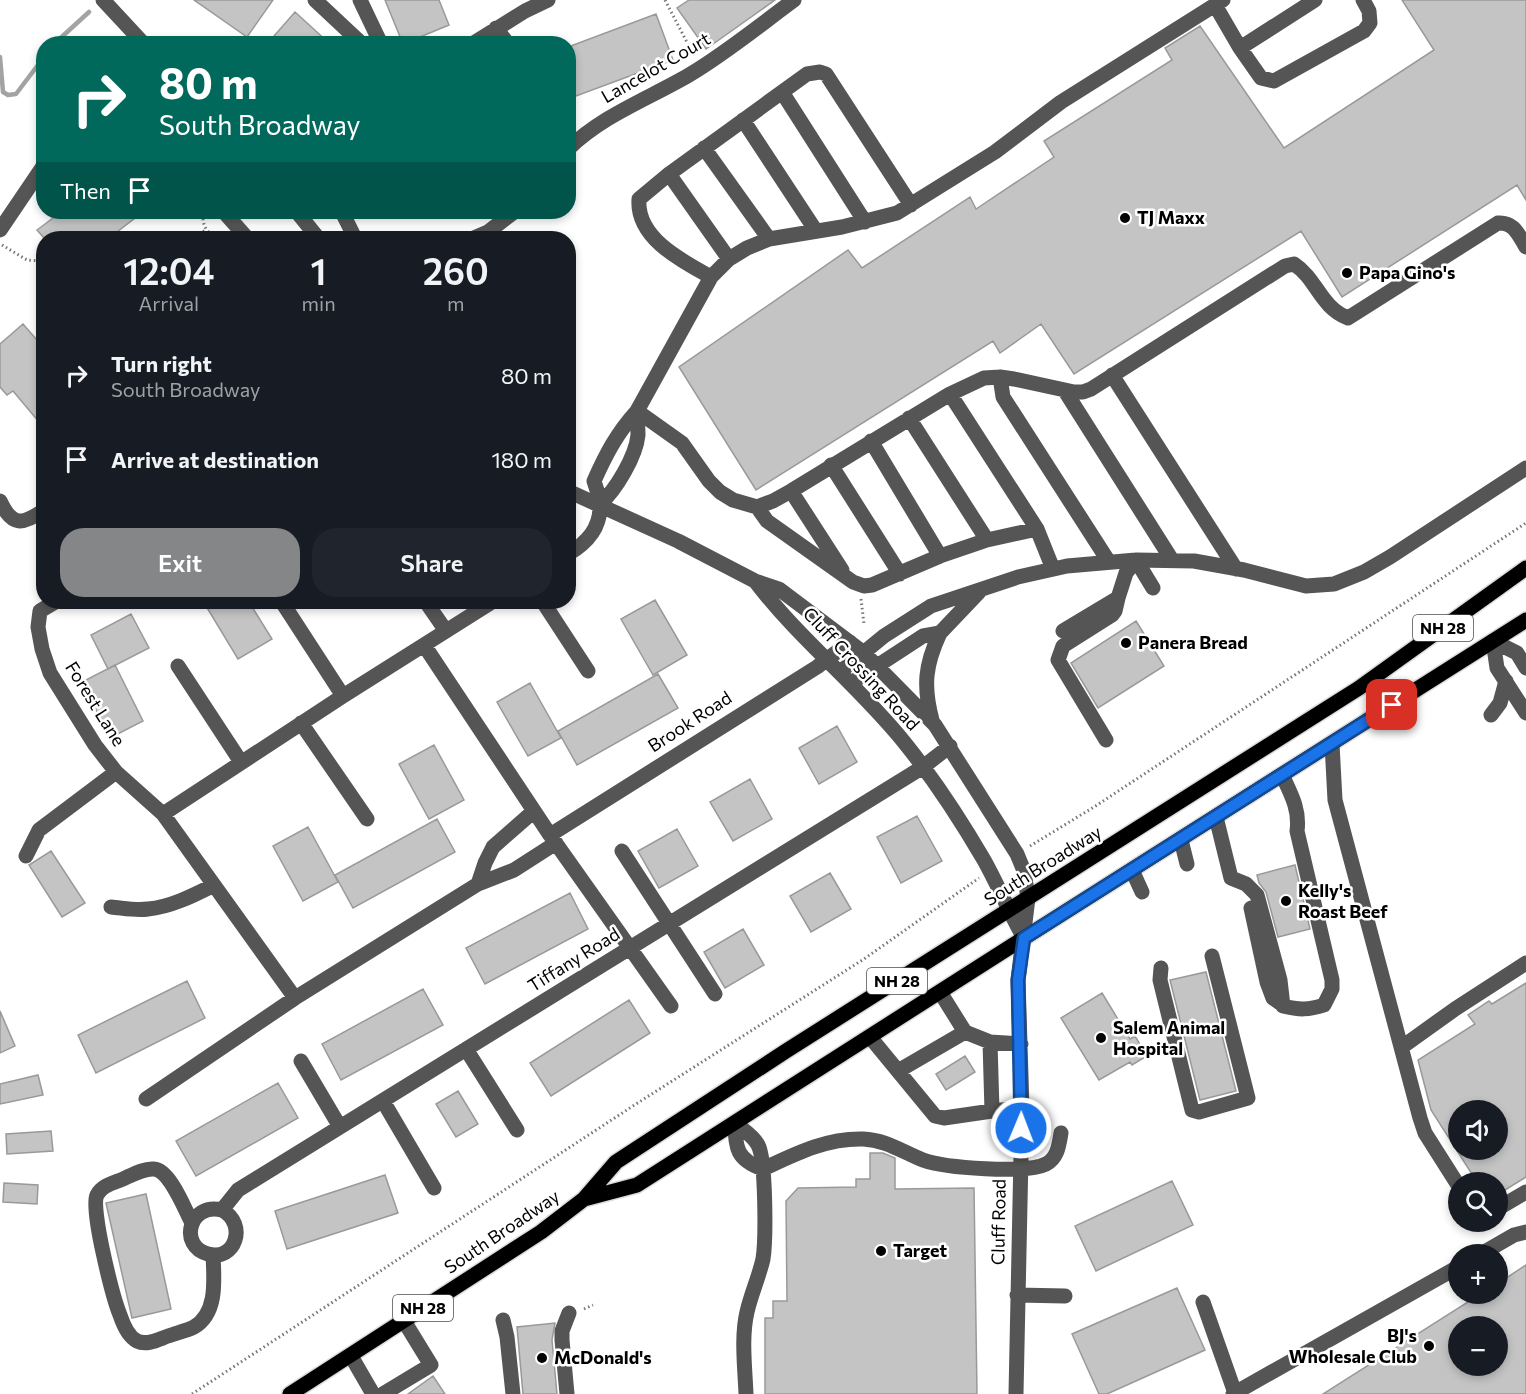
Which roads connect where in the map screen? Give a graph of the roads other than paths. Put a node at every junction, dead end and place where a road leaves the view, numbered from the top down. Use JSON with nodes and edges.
{"nodes":[{"id":1,"x":103,"y":0,"type":"edge"},
{"id":2,"x":315,"y":0,"type":"edge"},
{"id":3,"x":360,"y":0,"type":"edge"},
{"id":4,"x":548,"y":0,"type":"edge"},
{"id":5,"x":794,"y":0,"type":"edge"},
{"id":6,"x":1315,"y":0,"type":"edge"},
{"id":7,"x":1363,"y":0,"type":"edge"},
{"id":8,"x":1219,"y":2,"type":"edge"},
{"id":9,"x":496,"y":28,"type":"junction"},
{"id":10,"x":137,"y":36,"type":"edge"},
{"id":11,"x":353,"y":36,"type":"edge"},
{"id":12,"x":377,"y":36,"type":"edge"},
{"id":13,"x":484,"y":36,"type":"edge"},
{"id":14,"x":502,"y":36,"type":"edge"},
{"id":15,"x":1240,"y":48,"type":"junction"},
{"id":16,"x":782,"y":92,"type":"junction"},
{"id":17,"x":743,"y":120,"type":"junction"},
{"id":18,"x":576,"y":142,"type":"edge"},
{"id":19,"x":704,"y":148,"type":"junction"},
{"id":20,"x":669,"y":174,"type":"junction"},
{"id":21,"x":36,"y":177,"type":"edge"},
{"id":22,"x":911,"y":205,"type":"junction"},
{"id":23,"x":230,"y":219,"type":"edge"},
{"id":24,"x":303,"y":219,"type":"edge"},
{"id":25,"x":504,"y":219,"type":"edge"},
{"id":26,"x":865,"y":222,"type":"junction"},
{"id":27,"x":0,"y":230,"type":"edge"},
{"id":28,"x":241,"y":231,"type":"edge"},
{"id":29,"x":312,"y":231,"type":"edge"},
{"id":30,"x":489,"y":231,"type":"edge"},
{"id":31,"x":816,"y":231,"type":"junction"},
{"id":32,"x":769,"y":239,"type":"junction"},
{"id":33,"x":1526,"y":247,"type":"edge"},
{"id":34,"x":729,"y":259,"type":"junction"},
{"id":35,"x":711,"y":277,"type":"junction"},
{"id":36,"x":1112,"y":375,"type":"junction"},
{"id":37,"x":1000,"y":377,"type":"junction"},
{"id":38,"x":1065,"y":391,"type":"junction"},
{"id":39,"x":950,"y":393,"type":"junction"},
{"id":40,"x":637,"y":411,"type":"junction"},
{"id":41,"x":909,"y":418,"type":"junction"},
{"id":42,"x":871,"y":441,"type":"junction"},
{"id":43,"x":831,"y":465,"type":"junction"},
{"id":44,"x":1526,"y":468,"type":"edge"},
{"id":45,"x":791,"y":491,"type":"junction"},
{"id":46,"x":576,"y":494,"type":"edge"},
{"id":47,"x":0,"y":501,"type":"edge"},
{"id":48,"x":600,"y":504,"type":"junction"},
{"id":49,"x":757,"y":507,"type":"junction"},
{"id":50,"x":36,"y":516,"type":"edge"},
{"id":51,"x":1037,"y":529,"type":"junction"},
{"id":52,"x":987,"y":540,"type":"junction"},
{"id":53,"x":576,"y":549,"type":"edge"},
{"id":54,"x":940,"y":556,"type":"junction"},
{"id":55,"x":1136,"y":560,"type":"junction"},
{"id":56,"x":1172,"y":560,"type":"junction"},
{"id":57,"x":1109,"y":562,"type":"junction"},
{"id":58,"x":1236,"y":568,"type":"junction"},
{"id":59,"x":1526,"y":568,"type":"edge"},
{"id":60,"x":1053,"y":569,"type":"junction"},
{"id":61,"x":900,"y":574,"type":"junction"},
{"id":62,"x":755,"y":581,"type":"junction"},
{"id":63,"x":853,"y":581,"type":"junction"},
{"id":64,"x":1153,"y":588,"type":"dead end"},
{"id":65,"x":982,"y":590,"type":"junction"},
{"id":66,"x":1118,"y":598,"type":"junction"},
{"id":67,"x":44,"y":609,"type":"edge"},
{"id":68,"x":287,"y":609,"type":"edge"},
{"id":69,"x":431,"y":609,"type":"edge"},
{"id":70,"x":481,"y":609,"type":"edge"},
{"id":71,"x":548,"y":609,"type":"edge"},
{"id":72,"x":1526,"y":620,"type":"edge"},
{"id":73,"x":446,"y":632,"type":"junction"},
{"id":74,"x":1062,"y":632,"type":"dead end"},
{"id":75,"x":940,"y":633,"type":"junction"},
{"id":76,"x":1493,"y":641,"type":"junction"},
{"id":77,"x":850,"y":642,"type":"junction"},
{"id":78,"x":424,"y":645,"type":"junction"},
{"id":79,"x":864,"y":653,"type":"junction"},
{"id":80,"x":828,"y":659,"type":"junction"},
{"id":81,"x":878,"y":665,"type":"junction"},
{"id":82,"x":178,"y":666,"type":"dead end"},
{"id":83,"x":1526,"y":668,"type":"edge"},
{"id":84,"x":588,"y":671,"type":"dead end"},
{"id":85,"x":840,"y":672,"type":"junction"},
{"id":86,"x":1506,"y":681,"type":"junction"},
{"id":87,"x":851,"y":683,"type":"junction"},
{"id":88,"x":343,"y":696,"type":"junction"},
{"id":89,"x":1526,"y":713,"type":"edge"},
{"id":90,"x":1491,"y":715,"type":"dead end"},
{"id":91,"x":301,"y":723,"type":"junction"},
{"id":92,"x":933,"y":723,"type":"junction"},
{"id":93,"x":1106,"y":740,"type":"dead end"},
{"id":94,"x":1332,"y":744,"type":"junction"},
{"id":95,"x":950,"y":746,"type":"junction"},
{"id":96,"x":241,"y":762,"type":"junction"},
{"id":97,"x":923,"y":767,"type":"junction"},
{"id":98,"x":116,"y":772,"type":"junction"},
{"id":99,"x":1282,"y":775,"type":"junction"},
{"id":100,"x":534,"y":811,"type":"junction"},
{"id":101,"x":163,"y":814,"type":"junction"},
{"id":102,"x":1216,"y":817,"type":"junction"},
{"id":103,"x":367,"y":819,"type":"dead end"},
{"id":104,"x":553,"y":839,"type":"junction"},
{"id":105,"x":1180,"y":840,"type":"junction"},
{"id":106,"x":622,"y":851,"type":"dead end"},
{"id":107,"x":26,"y":856,"type":"dead end"},
{"id":108,"x":1187,"y":864,"type":"dead end"},
{"id":109,"x":1132,"y":870,"type":"junction"},
{"id":110,"x":478,"y":884,"type":"junction"},
{"id":111,"x":214,"y":885,"type":"junction"},
{"id":112,"x":1142,"y":892,"type":"dead end"},
{"id":113,"x":1028,"y":898,"type":"junction"},
{"id":114,"x":111,"y":907,"type":"dead end"},
{"id":115,"x":1009,"y":911,"type":"junction"},
{"id":116,"x":669,"y":924,"type":"junction"},
{"id":117,"x":1024,"y":938,"type":"junction"},
{"id":118,"x":630,"y":948,"type":"junction"},
{"id":119,"x":1212,"y":956,"type":"dead end"},
{"id":120,"x":1526,"y":963,"type":"edge"},
{"id":121,"x":1161,"y":968,"type":"dead end"},
{"id":122,"x":940,"y":992,"type":"junction"},
{"id":123,"x":715,"y":994,"type":"dead end"},
{"id":124,"x":295,"y":998,"type":"junction"},
{"id":125,"x":671,"y":1006,"type":"dead end"},
{"id":126,"x":965,"y":1032,"type":"junction"},
{"id":127,"x":870,"y":1036,"type":"junction"},
{"id":128,"x":990,"y":1042,"type":"junction"},
{"id":129,"x":1021,"y":1044,"type":"junction"},
{"id":130,"x":1402,"y":1047,"type":"junction"},
{"id":131,"x":466,"y":1049,"type":"junction"},
{"id":132,"x":301,"y":1061,"type":"dead end"},
{"id":133,"x":897,"y":1071,"type":"junction"},
{"id":134,"x":146,"y":1099,"type":"dead end"},
{"id":135,"x":382,"y":1101,"type":"junction"},
{"id":136,"x":1022,"y":1108,"type":"junction"},
{"id":137,"x":992,"y":1111,"type":"junction"},
{"id":138,"x":735,"y":1123,"type":"junction"},
{"id":139,"x":340,"y":1127,"type":"junction"},
{"id":140,"x":518,"y":1130,"type":"dead end"},
{"id":141,"x":1061,"y":1133,"type":"dead end"},
{"id":142,"x":1020,"y":1168,"type":"junction"},
{"id":143,"x":763,"y":1169,"type":"junction"},
{"id":144,"x":1450,"y":1172,"type":"edge"},
{"id":145,"x":434,"y":1188,"type":"dead end"},
{"id":146,"x":1526,"y":1192,"type":"edge"},
{"id":147,"x":584,"y":1199,"type":"junction"},
{"id":148,"x":1508,"y":1203,"type":"edge"},
{"id":149,"x":222,"y":1210,"type":"junction"},
{"id":150,"x":192,"y":1223,"type":"junction"},
{"id":151,"x":1526,"y":1232,"type":"edge"},
{"id":152,"x":1498,"y":1244,"type":"edge"},
{"id":153,"x":213,"y":1256,"type":"junction"},
{"id":154,"x":1448,"y":1273,"type":"edge"},
{"id":155,"x":1017,"y":1295,"type":"junction"},
{"id":156,"x":1065,"y":1296,"type":"dead end"},
{"id":157,"x":1203,"y":1302,"type":"dead end"},
{"id":158,"x":569,"y":1313,"type":"dead end"},
{"id":159,"x":503,"y":1320,"type":"dead end"},
{"id":160,"x":404,"y":1321,"type":"junction"},
{"id":161,"x":351,"y":1356,"type":"junction"},
{"id":162,"x":300,"y":1392,"type":"edge"},
{"id":163,"x":1234,"y":1393,"type":"edge"},
{"id":164,"x":373,"y":1394,"type":"edge"},
{"id":165,"x":383,"y":1394,"type":"edge"},
{"id":166,"x":513,"y":1394,"type":"edge"},
{"id":167,"x":567,"y":1394,"type":"edge"},
{"id":168,"x":746,"y":1394,"type":"edge"},
{"id":169,"x":1016,"y":1394,"type":"edge"}],
"edges":[{"from":1,"to":10,"type":"street"},
{"from":2,"to":11,"type":"street"},
{"from":3,"to":12,"type":"street"},
{"from":4,"to":9,"type":"street"},
{"from":5,"to":18,"type":"street","name":"Lancelot Court"},
{"from":6,"to":15,"type":"street"},
{"from":7,"to":15,"type":"street"},
{"from":8,"to":15,"type":"street"},
{"from":8,"to":22,"type":"street"},
{"from":9,"to":13,"type":"street"},
{"from":9,"to":14,"type":"street"},
{"from":16,"to":17,"type":"street"},
{"from":16,"to":22,"type":"street"},
{"from":16,"to":26,"type":"street"},
{"from":17,"to":19,"type":"street"},
{"from":17,"to":31,"type":"street"},
{"from":19,"to":20,"type":"street"},
{"from":19,"to":32,"type":"street"},
{"from":20,"to":34,"type":"street"},
{"from":20,"to":35,"type":"street"},
{"from":21,"to":27,"type":"street"},
{"from":22,"to":26,"type":"street"},
{"from":23,"to":28,"type":"street"},
{"from":24,"to":29,"type":"street"},
{"from":25,"to":30,"type":"street"},
{"from":26,"to":31,"type":"street"},
{"from":31,"to":32,"type":"street"},
{"from":32,"to":34,"type":"street"},
{"from":33,"to":36,"type":"street"},
{"from":34,"to":35,"type":"street"},
{"from":35,"to":40,"type":"street"},
{"from":36,"to":38,"type":"street"},
{"from":36,"to":58,"type":"street"},
{"from":37,"to":38,"type":"street"},
{"from":37,"to":39,"type":"street"},
{"from":37,"to":57,"type":"street"},
{"from":38,"to":56,"type":"street"},
{"from":39,"to":41,"type":"street"},
{"from":39,"to":51,"type":"street"},
{"from":40,"to":48,"type":"street"},
{"from":40,"to":48,"type":"street"},
{"from":40,"to":49,"type":"street"},
{"from":41,"to":42,"type":"street"},
{"from":41,"to":52,"type":"street"},
{"from":42,"to":43,"type":"street"},
{"from":42,"to":54,"type":"street"},
{"from":43,"to":45,"type":"street"},
{"from":43,"to":61,"type":"street"},
{"from":44,"to":58,"type":"street"},
{"from":45,"to":49,"type":"street"},
{"from":45,"to":63,"type":"street"},
{"from":46,"to":48,"type":"street","name":"Cluff Crossing Road"},
{"from":47,"to":50,"type":"street"},
{"from":48,"to":53,"type":"street"},
{"from":48,"to":62,"type":"street","name":"Cluff Crossing Road"},
{"from":49,"to":63,"type":"street"},
{"from":51,"to":52,"type":"street"},
{"from":51,"to":60,"type":"street"},
{"from":52,"to":54,"type":"street"},
{"from":54,"to":61,"type":"street"},
{"from":55,"to":56,"type":"street"},
{"from":55,"to":57,"type":"street"},
{"from":55,"to":64,"type":"street"},
{"from":55,"to":66,"type":"street"},
{"from":56,"to":58,"type":"street"},
{"from":57,"to":60,"type":"street"},
{"from":59,"to":113,"type":"main road","name":"South Broadway","number":"NH 28"},
{"from":60,"to":65,"type":"street"},
{"from":61,"to":63,"type":"street"},
{"from":62,"to":77,"type":"street","name":"Cluff Crossing Road"},
{"from":62,"to":80,"type":"street","name":"Cluff Crossing Road"},
{"from":65,"to":75,"type":"street"},
{"from":65,"to":79,"type":"street"},
{"from":66,"to":74,"type":"street"},
{"from":66,"to":93,"type":"street"},
{"from":67,"to":98,"type":"street","name":"Forest Lane"},
{"from":68,"to":88,"type":"street"},
{"from":69,"to":73,"type":"street"},
{"from":70,"to":73,"type":"street"},
{"from":71,"to":84,"type":"street"},
{"from":72,"to":76,"type":"main road","name":"South Broadway","number":"NH 28"},
{"from":73,"to":78,"type":"street"},
{"from":75,"to":81,"type":"street"},
{"from":75,"to":92,"type":"street"},
{"from":76,"to":83,"type":"street"},
{"from":76,"to":86,"type":"street"},
{"from":76,"to":94,"type":"main road","name":"South Broadway","number":"NH 28"},
{"from":77,"to":79,"type":"street","name":"Cluff Crossing Road"},
{"from":77,"to":80,"type":"street","name":"Brook Road"},
{"from":78,"to":88,"type":"street"},
{"from":78,"to":100,"type":"street"},
{"from":79,"to":81,"type":"street","name":"Cluff Crossing Road"},
{"from":79,"to":85,"type":"street"},
{"from":80,"to":85,"type":"street","name":"Cluff Crossing Road"},
{"from":80,"to":104,"type":"street","name":"Brook Road"},
{"from":81,"to":87,"type":"street"},
{"from":81,"to":92,"type":"street","name":"Cluff Crossing Road"},
{"from":82,"to":96,"type":"street"},
{"from":85,"to":87,"type":"street","name":"Cluff Crossing Road"},
{"from":86,"to":89,"type":"street"},
{"from":86,"to":90,"type":"street"},
{"from":87,"to":97,"type":"street","name":"Cluff Crossing Road"},
{"from":88,"to":91,"type":"street"},
{"from":91,"to":96,"type":"street"},
{"from":91,"to":103,"type":"street"},
{"from":92,"to":95,"type":"street","name":"Cluff Crossing Road"},
{"from":94,"to":99,"type":"main road","name":"South Broadway","number":"NH 28"},
{"from":94,"to":130,"type":"street"},
{"from":95,"to":97,"type":"street","name":"Tiffany Road"},
{"from":95,"to":113,"type":"street","name":"Cluff Crossing Road"},
{"from":96,"to":101,"type":"street"},
{"from":97,"to":115,"type":"street","name":"Cluff Crossing Road"},
{"from":97,"to":116,"type":"street","name":"Tiffany Road"},
{"from":98,"to":101,"type":"street","name":"Forest Lane"},
{"from":98,"to":107,"type":"street"},
{"from":99,"to":102,"type":"main road","name":"South Broadway","number":"NH 28"},
{"from":99,"to":102,"type":"street"},
{"from":100,"to":104,"type":"street"},
{"from":100,"to":110,"type":"street"},
{"from":101,"to":111,"type":"street","name":"Forest Lane"},
{"from":102,"to":105,"type":"main road","name":"South Broadway","number":"NH 28"},
{"from":104,"to":110,"type":"street","name":"Brook Road"},
{"from":104,"to":118,"type":"street"},
{"from":105,"to":108,"type":"street"},
{"from":105,"to":109,"type":"main road","name":"South Broadway","number":"NH 28"},
{"from":106,"to":116,"type":"street"},
{"from":109,"to":112,"type":"street"},
{"from":109,"to":117,"type":"main road","name":"South Broadway","number":"NH 28"},
{"from":110,"to":124,"type":"street","name":"Brook Road"},
{"from":111,"to":114,"type":"street"},
{"from":111,"to":124,"type":"street","name":"Forest Lane"},
{"from":113,"to":115,"type":"main road","name":"South Broadway","number":"NH 28"},
{"from":113,"to":117,"type":"street","name":"Cluff Crossing Road"},
{"from":115,"to":117,"type":"street"},
{"from":115,"to":147,"type":"main road","name":"South Broadway","number":"NH 28"},
{"from":116,"to":118,"type":"street","name":"Tiffany Road"},
{"from":116,"to":123,"type":"street"},
{"from":117,"to":122,"type":"main road","name":"South Broadway","number":"NH 28"},
{"from":117,"to":129,"type":"street","name":"Cluff Road"},
{"from":118,"to":125,"type":"street"},
{"from":118,"to":131,"type":"street","name":"Tiffany Road"},
{"from":119,"to":121,"type":"street"},
{"from":120,"to":130,"type":"street"},
{"from":122,"to":126,"type":"street"},
{"from":122,"to":127,"type":"main road","name":"South Broadway","number":"NH 28"},
{"from":124,"to":134,"type":"street","name":"Brook Road"},
{"from":126,"to":128,"type":"street"},
{"from":126,"to":133,"type":"street"},
{"from":127,"to":133,"type":"street"},
{"from":127,"to":138,"type":"main road","name":"South Broadway","number":"NH 28"},
{"from":128,"to":129,"type":"street"},
{"from":128,"to":137,"type":"street"},
{"from":129,"to":136,"type":"street","name":"Cluff Road"},
{"from":130,"to":144,"type":"street"},
{"from":131,"to":135,"type":"street","name":"Tiffany Road"},
{"from":131,"to":140,"type":"street"},
{"from":132,"to":139,"type":"street"},
{"from":133,"to":137,"type":"street"},
{"from":135,"to":139,"type":"street","name":"Tiffany Road"},
{"from":135,"to":145,"type":"street"},
{"from":136,"to":137,"type":"street"},
{"from":136,"to":142,"type":"street","name":"Cluff Road"},
{"from":138,"to":143,"type":"street"},
{"from":138,"to":147,"type":"main road","name":"South Broadway","number":"NH 28"},
{"from":139,"to":149,"type":"street","name":"Tiffany Road"},
{"from":141,"to":142,"type":"street"},
{"from":142,"to":143,"type":"street"},
{"from":142,"to":155,"type":"street","name":"Cluff Road"},
{"from":143,"to":168,"type":"street"},
{"from":146,"to":148,"type":"street"},
{"from":147,"to":160,"type":"main road","name":"South Broadway","number":"NH 28"},
{"from":149,"to":150,"type":"street","name":"Tiffany Road"},
{"from":149,"to":153,"type":"street"},
{"from":150,"to":153,"type":"street"},
{"from":150,"to":153,"type":"street"},
{"from":151,"to":152,"type":"street"},
{"from":154,"to":163,"type":"street"},
{"from":155,"to":156,"type":"street"},
{"from":155,"to":169,"type":"street","name":"Cluff Road"},
{"from":157,"to":163,"type":"street"},
{"from":158,"to":167,"type":"street"},
{"from":159,"to":166,"type":"street"},
{"from":160,"to":161,"type":"main road","name":"South Broadway","number":"NH 28"},
{"from":160,"to":165,"type":"street"},
{"from":161,"to":162,"type":"main road","name":"South Broadway","number":"NH 28"},
{"from":161,"to":164,"type":"street"}]}
